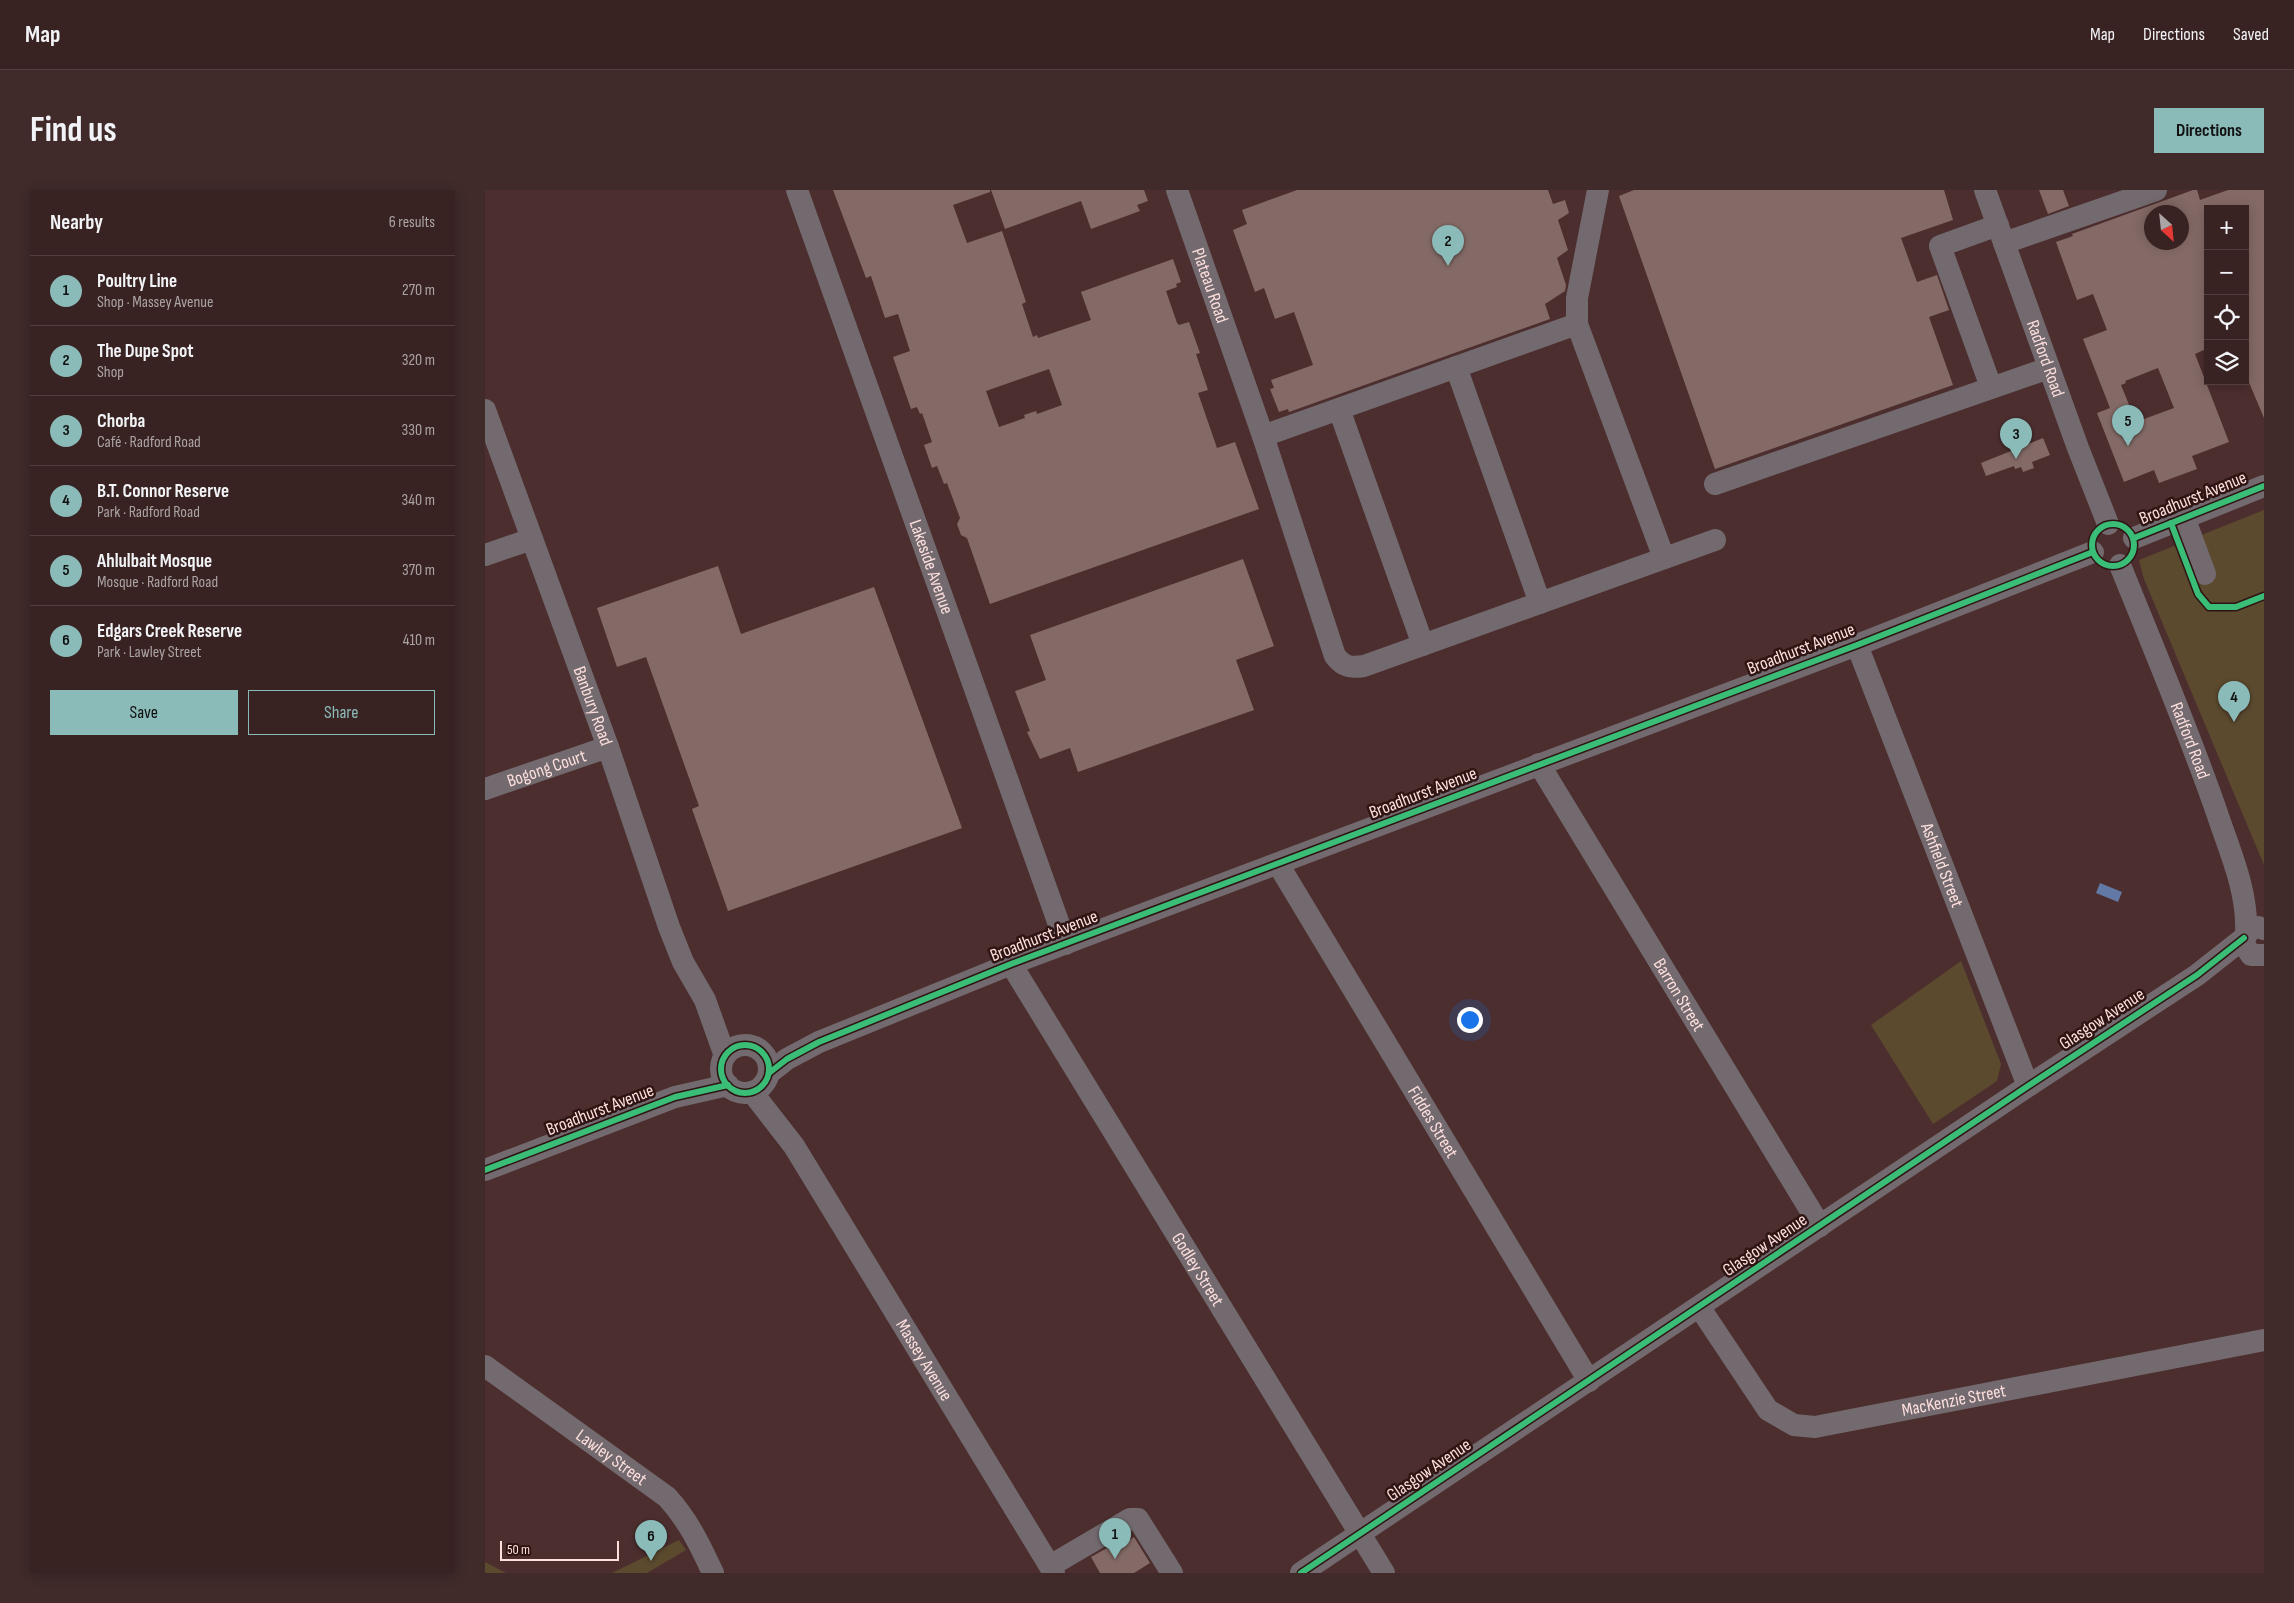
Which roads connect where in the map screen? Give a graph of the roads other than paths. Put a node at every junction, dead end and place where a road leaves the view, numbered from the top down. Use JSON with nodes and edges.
{"nodes":[{"id":1,"x":797,"y":190,"type":"edge"},
{"id":2,"x":1177,"y":190,"type":"edge"},
{"id":3,"x":1598,"y":190,"type":"edge"},
{"id":4,"x":1985,"y":190,"type":"edge"},
{"id":5,"x":2156,"y":190,"type":"edge"},
{"id":6,"x":2001,"y":234,"type":"junction"},
{"id":7,"x":1577,"y":324,"type":"junction"},
{"id":8,"x":1456,"y":367,"type":"junction"},
{"id":9,"x":2049,"y":368,"type":"junction"},
{"id":10,"x":1991,"y":388,"type":"junction"},
{"id":11,"x":1339,"y":409,"type":"junction"},
{"id":12,"x":485,"y":410,"type":"edge"},
{"id":13,"x":1263,"y":436,"type":"junction"},
{"id":14,"x":1715,"y":484,"type":"dead end"},
{"id":15,"x":2264,"y":486,"type":"edge"},
{"id":16,"x":2184,"y":517,"type":"junction"},
{"id":17,"x":2108,"y":524,"type":"junction"},
{"id":18,"x":2133,"y":538,"type":"junction"},
{"id":19,"x":532,"y":539,"type":"junction"},
{"id":20,"x":1715,"y":540,"type":"dead end"},
{"id":21,"x":2093,"y":552,"type":"junction"},
{"id":22,"x":485,"y":555,"type":"edge"},
{"id":23,"x":1664,"y":558,"type":"junction"},
{"id":24,"x":2120,"y":565,"type":"junction"},
{"id":25,"x":2205,"y":574,"type":"dead end"},
{"id":26,"x":1540,"y":603,"type":"junction"},
{"id":27,"x":1857,"y":644,"type":"junction"},
{"id":28,"x":1423,"y":645,"type":"junction"},
{"id":29,"x":608,"y":747,"type":"junction"},
{"id":30,"x":1539,"y":764,"type":"junction"},
{"id":31,"x":485,"y":788,"type":"edge"},
{"id":32,"x":1278,"y":864,"type":"junction"},
{"id":33,"x":2243,"y":889,"type":"junction"},
{"id":34,"x":2264,"y":916,"type":"edge"},
{"id":35,"x":1066,"y":944,"type":"junction"},
{"id":36,"x":2256,"y":947,"type":"edge"},
{"id":37,"x":1011,"y":964,"type":"junction"},
{"id":38,"x":705,"y":1000,"type":"junction"},
{"id":39,"x":819,"y":1042,"type":"junction"},
{"id":40,"x":750,"y":1046,"type":"junction"},
{"id":41,"x":724,"y":1069,"type":"junction"},
{"id":42,"x":763,"y":1081,"type":"junction"},
{"id":43,"x":2027,"y":1086,"type":"junction"},
{"id":44,"x":485,"y":1170,"type":"edge"},
{"id":45,"x":1820,"y":1226,"type":"junction"},
{"id":46,"x":1700,"y":1308,"type":"junction"},
{"id":47,"x":2264,"y":1340,"type":"edge"},
{"id":48,"x":485,"y":1366,"type":"edge"},
{"id":49,"x":1589,"y":1381,"type":"junction"},
{"id":50,"x":1360,"y":1535,"type":"junction"},
{"id":51,"x":1052,"y":1570,"type":"edge"},
{"id":52,"x":713,"y":1573,"type":"edge"},
{"id":53,"x":1172,"y":1573,"type":"edge"},
{"id":54,"x":1301,"y":1573,"type":"edge"},
{"id":55,"x":1384,"y":1573,"type":"edge"}],
"edges":[{"from":1,"to":35,"type":"street","name":"Lakeside Avenue"},
{"from":2,"to":13,"type":"street","name":"Plateau Road"},
{"from":3,"to":7,"type":"street"},
{"from":4,"to":6,"type":"street","name":"Radford Road"},
{"from":5,"to":6,"type":"street"},
{"from":6,"to":9,"type":"street","name":"Radford Road"},
{"from":6,"to":10,"type":"street"},
{"from":7,"to":8,"type":"street"},
{"from":7,"to":23,"type":"street"},
{"from":8,"to":11,"type":"street"},
{"from":8,"to":26,"type":"street"},
{"from":9,"to":10,"type":"street"},
{"from":9,"to":17,"type":"street","name":"Radford Road"},
{"from":10,"to":14,"type":"street"},
{"from":11,"to":13,"type":"street"},
{"from":11,"to":28,"type":"street"},
{"from":12,"to":19,"type":"street","name":"Banbury Road"},
{"from":13,"to":28,"type":"street","name":"Plateau Road"},
{"from":15,"to":16,"type":"street","name":"Broadhurst Avenue"},
{"from":16,"to":18,"type":"street","name":"Broadhurst Avenue"},
{"from":16,"to":25,"type":"street"},
{"from":17,"to":18,"type":"street"},
{"from":17,"to":21,"type":"street"},
{"from":18,"to":24,"type":"street"},
{"from":19,"to":22,"type":"street"},
{"from":19,"to":29,"type":"street","name":"Banbury Road"},
{"from":20,"to":23,"type":"street"},
{"from":21,"to":24,"type":"street"},
{"from":21,"to":27,"type":"street","name":"Broadhurst Avenue"},
{"from":23,"to":26,"type":"street"},
{"from":24,"to":33,"type":"street","name":"Radford Road"},
{"from":26,"to":28,"type":"street"},
{"from":27,"to":30,"type":"street","name":"Broadhurst Avenue"},
{"from":27,"to":43,"type":"street","name":"Ashfield Street"},
{"from":29,"to":31,"type":"street","name":"Bogong Court"},
{"from":29,"to":38,"type":"street","name":"Banbury Road"},
{"from":30,"to":32,"type":"street","name":"Broadhurst Avenue"},
{"from":30,"to":45,"type":"street","name":"Barron Street"},
{"from":32,"to":35,"type":"street","name":"Broadhurst Avenue"},
{"from":32,"to":49,"type":"street","name":"Fiddes Street"},
{"from":33,"to":34,"type":"street","name":"Radford Road"},
{"from":33,"to":36,"type":"street","name":"Radford Road"},
{"from":35,"to":37,"type":"street","name":"Broadhurst Avenue"},
{"from":36,"to":43,"type":"street","name":"Glasgow Avenue"},
{"from":37,"to":39,"type":"street","name":"Broadhurst Avenue"},
{"from":37,"to":50,"type":"street","name":"Godley Street"},
{"from":38,"to":40,"type":"street","name":"Banbury Road"},
{"from":38,"to":41,"type":"street","name":"Banbury Road"},
{"from":39,"to":40,"type":"street","name":"Broadhurst Avenue"},
{"from":39,"to":42,"type":"street","name":"Broadhurst Avenue"},
{"from":40,"to":41,"type":"street"},
{"from":40,"to":42,"type":"street"},
{"from":41,"to":42,"type":"street"},
{"from":41,"to":44,"type":"street","name":"Broadhurst Avenue"},
{"from":42,"to":51,"type":"street","name":"Massey Avenue"},
{"from":43,"to":45,"type":"street","name":"Glasgow Avenue"},
{"from":45,"to":46,"type":"street","name":"Glasgow Avenue"},
{"from":46,"to":47,"type":"street","name":"MacKenzie Street"},
{"from":46,"to":49,"type":"street","name":"Glasgow Avenue"},
{"from":48,"to":52,"type":"street","name":"Lawley Street"},
{"from":49,"to":50,"type":"street","name":"Glasgow Avenue"},
{"from":50,"to":54,"type":"street","name":"Glasgow Avenue"},
{"from":50,"to":55,"type":"street","name":"Godley Street"},
{"from":51,"to":53,"type":"street"}]}
